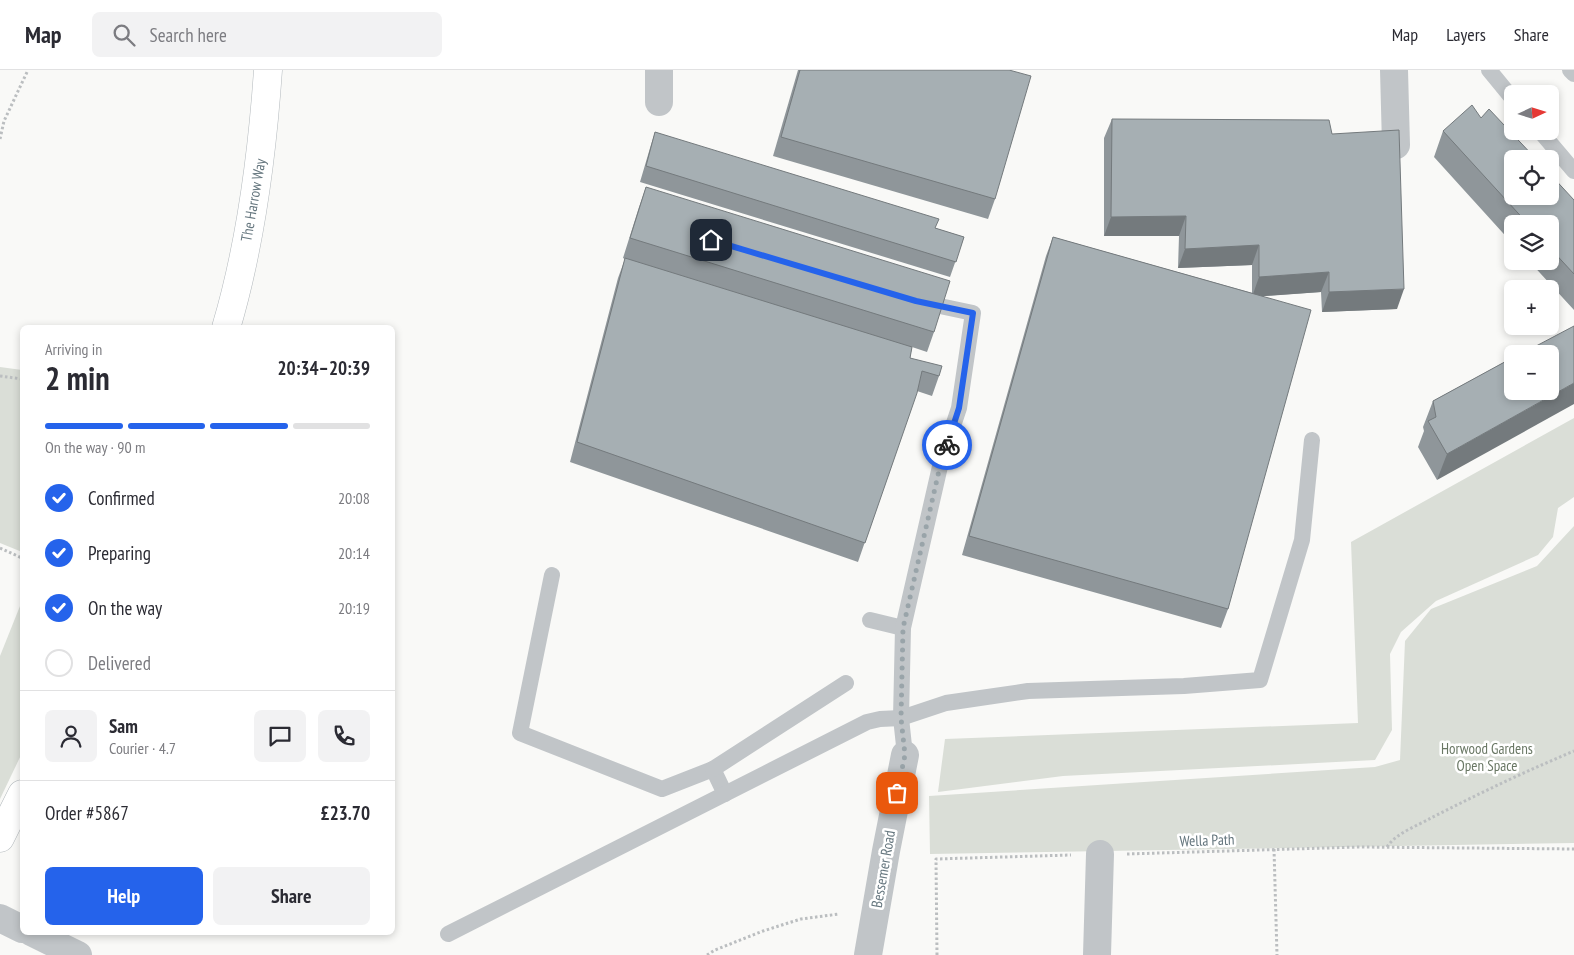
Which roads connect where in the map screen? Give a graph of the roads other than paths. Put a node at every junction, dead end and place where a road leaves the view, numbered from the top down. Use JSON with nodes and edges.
{"nodes":[{"id":1,"x":268,"y":70,"type":"edge"},
{"id":2,"x":659,"y":70,"type":"edge"},
{"id":3,"x":1394,"y":70,"type":"edge"},
{"id":4,"x":1489,"y":70,"type":"edge"},
{"id":5,"x":1570,"y":70,"type":"edge"},
{"id":6,"x":1574,"y":74,"type":"edge"},
{"id":7,"x":1504,"y":88,"type":"edge"},
{"id":8,"x":658,"y":102,"type":"dead end"},
{"id":9,"x":1547,"y":140,"type":"edge"},
{"id":10,"x":1396,"y":145,"type":"edge"},
{"id":11,"x":1574,"y":172,"type":"edge"},
{"id":12,"x":907,"y":298,"type":"edge"},
{"id":13,"x":227,"y":325,"type":"edge"},
{"id":14,"x":1312,"y":440,"type":"dead end"},
{"id":15,"x":552,"y":575,"type":"dead end"},
{"id":16,"x":870,"y":620,"type":"dead end"},
{"id":17,"x":903,"y":628,"type":"junction"},
{"id":18,"x":846,"y":683,"type":"dead end"},
{"id":19,"x":901,"y":718,"type":"junction"},
{"id":20,"x":905,"y":755,"type":"joint"},
{"id":21,"x":713,"y":769,"type":"junction"},
{"id":22,"x":725,"y":794,"type":"junction"},
{"id":23,"x":20,"y":798,"type":"edge"},
{"id":24,"x":0,"y":838,"type":"edge"},
{"id":25,"x":1100,"y":854,"type":"road end"},
{"id":26,"x":0,"y":918,"type":"edge"},
{"id":27,"x":20,"y":928,"type":"edge"},
{"id":28,"x":448,"y":934,"type":"dead end"},
{"id":29,"x":37,"y":935,"type":"edge"},
{"id":30,"x":78,"y":955,"type":"edge"},
{"id":31,"x":868,"y":955,"type":"edge"},
{"id":32,"x":1097,"y":955,"type":"edge"}],
"edges":[{"from":1,"to":13,"type":"street","name":"The Harrow Way"},
{"from":2,"to":8,"type":"street"},
{"from":3,"to":10,"type":"street"},
{"from":4,"to":7,"type":"lane"},
{"from":5,"to":6,"type":"lane"},
{"from":9,"to":11,"type":"lane"},
{"from":12,"to":17,"type":"lane"},
{"from":14,"to":19,"type":"lane"},
{"from":15,"to":21,"type":"lane"},
{"from":16,"to":17,"type":"lane"},
{"from":17,"to":19,"type":"lane"},
{"from":18,"to":21,"type":"lane"},
{"from":19,"to":20,"type":"lane"},
{"from":19,"to":22,"type":"lane"},
{"from":20,"to":31,"type":"street","name":"Bessemer Road"},
{"from":21,"to":22,"type":"lane"},
{"from":22,"to":28,"type":"lane"},
{"from":23,"to":24,"type":"street"},
{"from":25,"to":32,"type":"street"},
{"from":26,"to":27,"type":"street"},
{"from":29,"to":30,"type":"street"}]}
